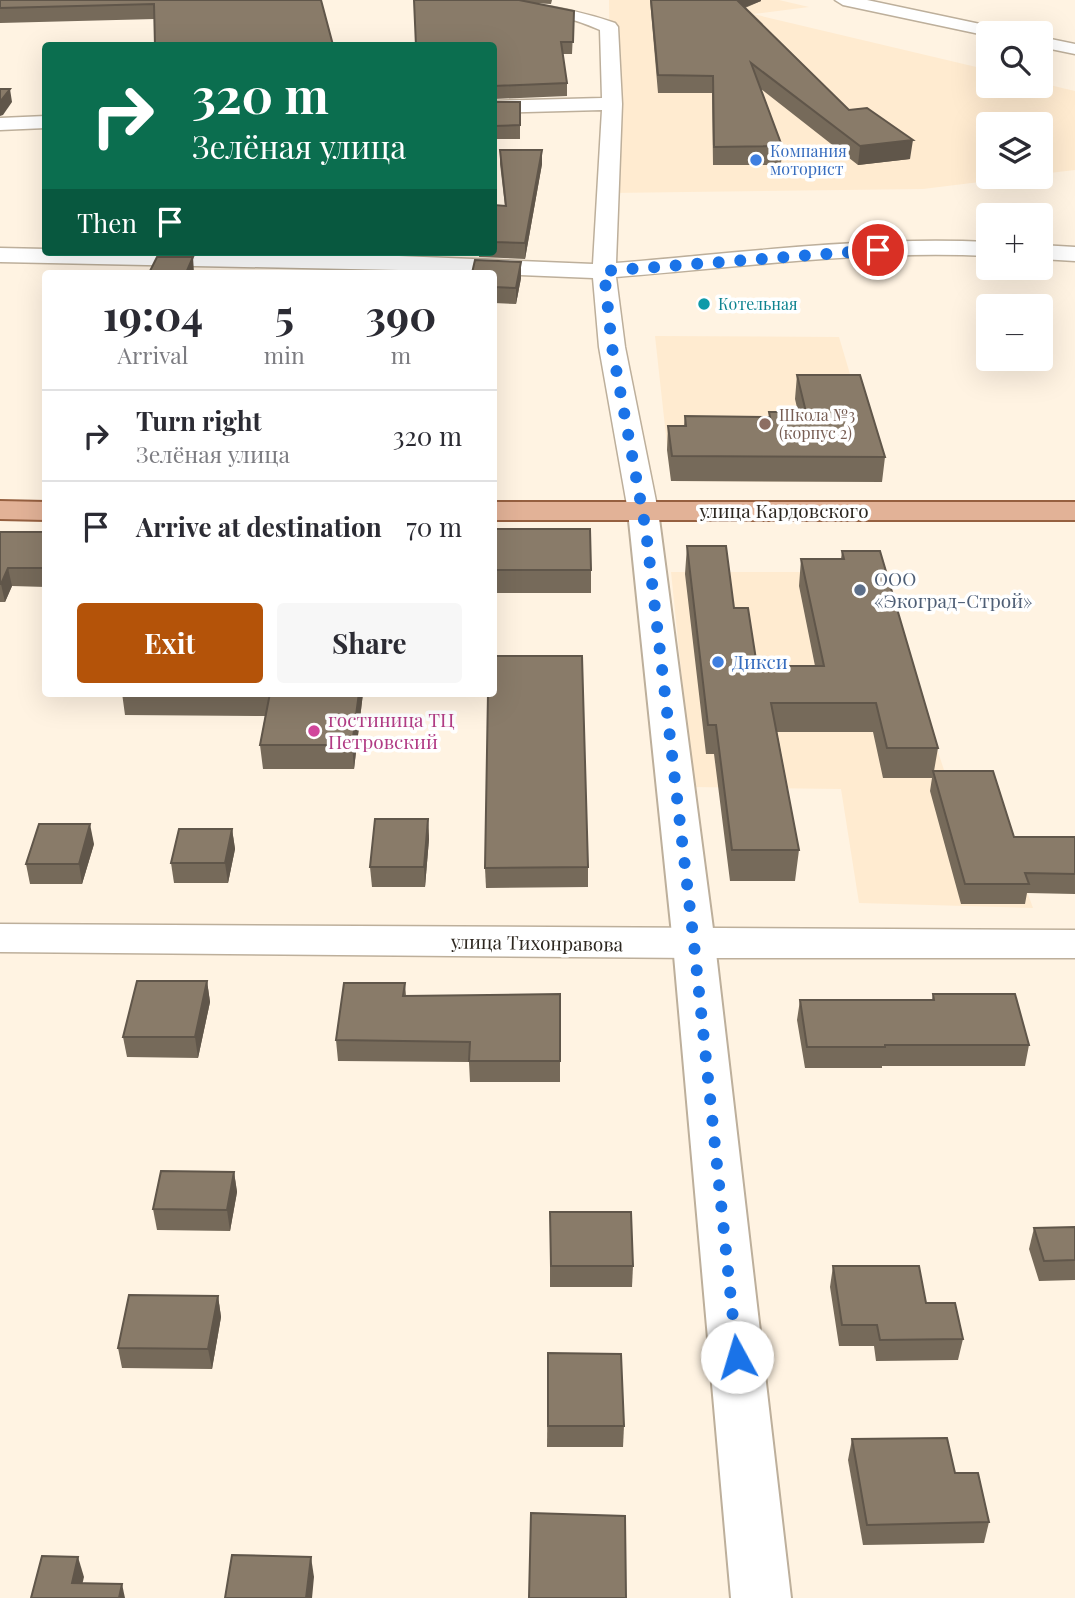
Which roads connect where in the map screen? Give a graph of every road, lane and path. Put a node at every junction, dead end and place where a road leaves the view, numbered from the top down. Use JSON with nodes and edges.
{"nodes":[{"id":1,"x":434,"y":0,"type":"edge"},
{"id":2,"x":843,"y":0,"type":"edge"},
{"id":3,"x":976,"y":28,"type":"edge"},
{"id":4,"x":1053,"y":44,"type":"edge"},
{"id":5,"x":1075,"y":49,"type":"edge"},
{"id":6,"x":612,"y":104,"type":"junction"},
{"id":7,"x":497,"y":107,"type":"edge"},
{"id":8,"x":42,"y":122,"type":"edge"},
{"id":9,"x":0,"y":124,"type":"edge"},
{"id":10,"x":976,"y":248,"type":"edge"},
{"id":11,"x":1053,"y":253,"type":"edge"},
{"id":12,"x":1075,"y":254,"type":"edge"},
{"id":13,"x":0,"y":255,"type":"edge"},
{"id":14,"x":42,"y":256,"type":"edge"},
{"id":15,"x":50,"y":256,"type":"edge"},
{"id":16,"x":604,"y":271,"type":"junction"},
{"id":17,"x":0,"y":510,"type":"edge"},
{"id":18,"x":42,"y":510,"type":"edge"},
{"id":19,"x":643,"y":510,"type":"junction"},
{"id":20,"x":497,"y":511,"type":"edge"},
{"id":21,"x":1075,"y":511,"type":"edge"},
{"id":22,"x":0,"y":938,"type":"edge"},
{"id":23,"x":694,"y":944,"type":"junction"},
{"id":24,"x":1075,"y":944,"type":"edge"},
{"id":25,"x":761,"y":1598,"type":"edge"}],
"edges":[{"from":1,"to":6,"type":"street"},
{"from":2,"to":3,"type":"street"},
{"from":4,"to":5,"type":"street"},
{"from":6,"to":7,"type":"street"},
{"from":6,"to":16,"type":"street"},
{"from":8,"to":9,"type":"street"},
{"from":10,"to":16,"type":"street"},
{"from":11,"to":12,"type":"street"},
{"from":13,"to":14,"type":"street"},
{"from":15,"to":16,"type":"street"},
{"from":16,"to":19,"type":"street"},
{"from":17,"to":18,"type":"main road"},
{"from":19,"to":20,"type":"main road","name":"улица Кардовского"},
{"from":19,"to":21,"type":"main road","name":"улица Кардовского"},
{"from":19,"to":23,"type":"street"},
{"from":22,"to":23,"type":"street","name":"улица Тихонравова"},
{"from":23,"to":24,"type":"street","name":"улица Тихонравова"},
{"from":23,"to":25,"type":"street"}]}
